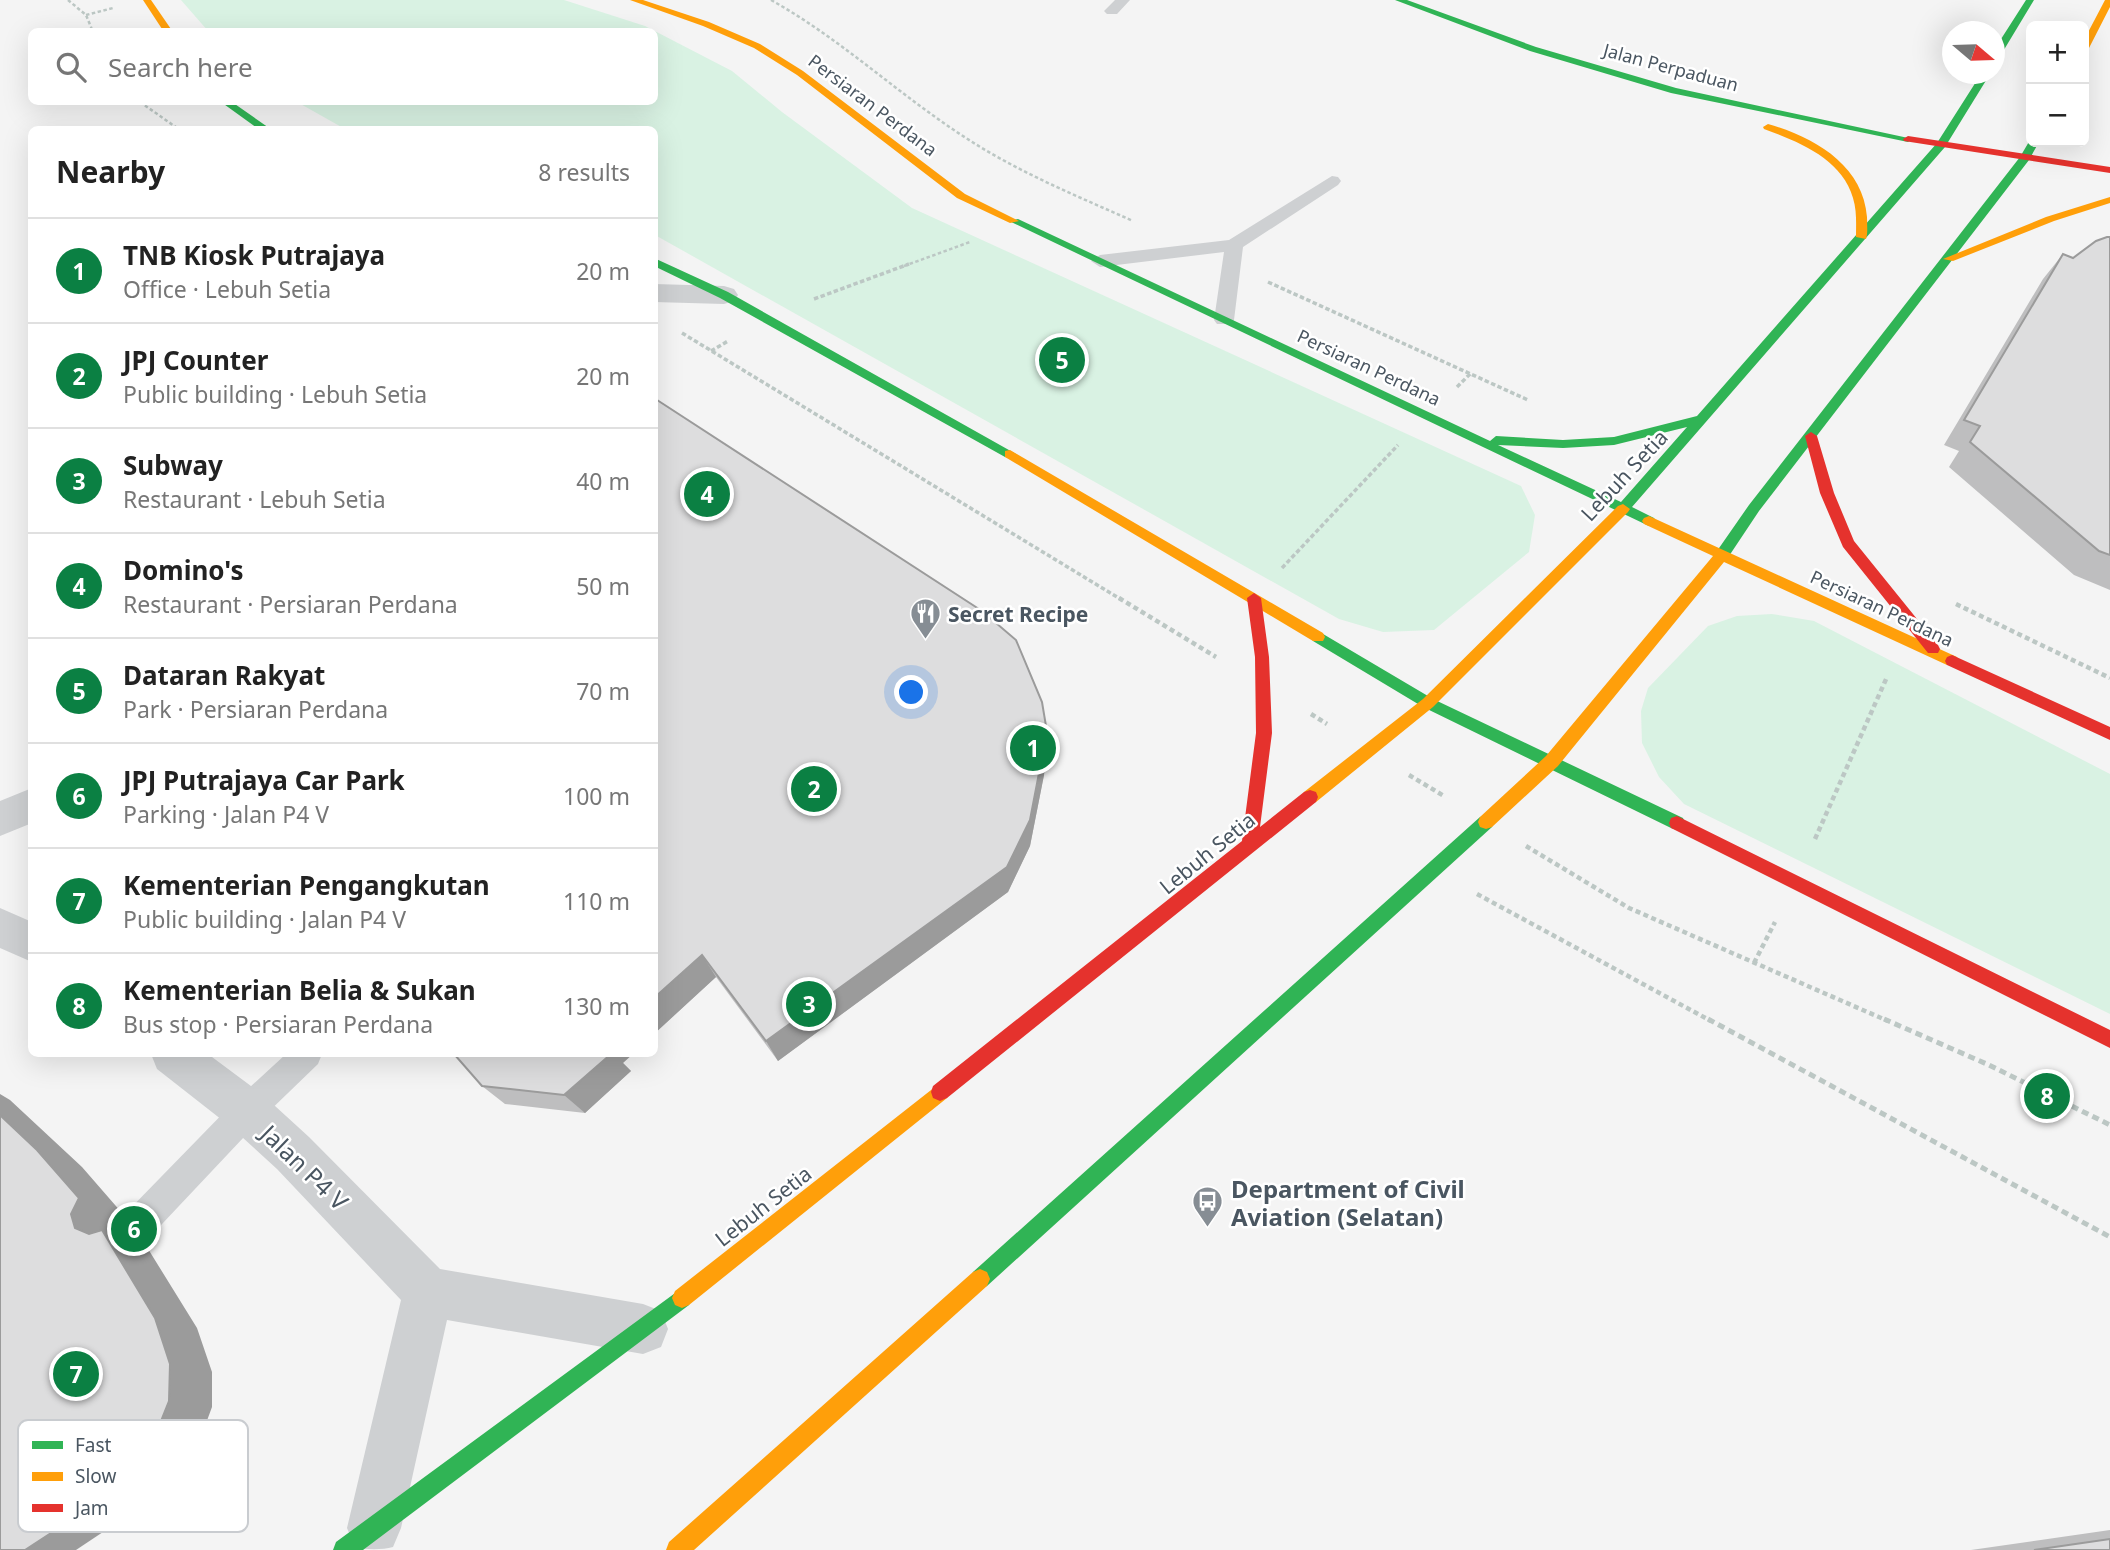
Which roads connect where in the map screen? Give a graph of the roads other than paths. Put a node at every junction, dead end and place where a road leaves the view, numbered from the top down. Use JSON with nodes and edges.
{"nodes":[{"id":1,"x":147,"y":0,"type":"edge"},
{"id":2,"x":634,"y":0,"type":"edge"},
{"id":3,"x":1399,"y":0,"type":"edge"},
{"id":4,"x":2030,"y":0,"type":"edge"},
{"id":5,"x":2109,"y":0,"type":"edge"},
{"id":6,"x":166,"y":28,"type":"edge"},
{"id":7,"x":2089,"y":38,"type":"edge"},
{"id":8,"x":2005,"y":40,"type":"edge"},
{"id":9,"x":1979,"y":84,"type":"edge"},
{"id":10,"x":1674,"y":91,"type":"junction"},
{"id":11,"x":230,"y":105,"type":"edge"},
{"id":12,"x":261,"y":126,"type":"edge"},
{"id":13,"x":1941,"y":145,"type":"junction"},
{"id":14,"x":2031,"y":147,"type":"edge"},
{"id":15,"x":2025,"y":158,"type":"junction"},
{"id":16,"x":2110,"y":170,"type":"edge"},
{"id":17,"x":1332,"y":181,"type":"dead end"},
{"id":18,"x":2110,"y":201,"type":"edge"},
{"id":19,"x":1862,"y":237,"type":"junction"},
{"id":20,"x":1234,"y":245,"type":"junction"},
{"id":21,"x":1949,"y":259,"type":"junction"},
{"id":22,"x":1100,"y":261,"type":"junction"},
{"id":23,"x":658,"y":263,"type":"edge"},
{"id":24,"x":658,"y":293,"type":"edge"},
{"id":25,"x":724,"y":295,"type":"junction"},
{"id":26,"x":1224,"y":320,"type":"junction"},
{"id":27,"x":1703,"y":419,"type":"junction"},
{"id":28,"x":1811,"y":436,"type":"junction"},
{"id":29,"x":1477,"y":439,"type":"junction"},
{"id":30,"x":1623,"y":509,"type":"junction"},
{"id":31,"x":1722,"y":555,"type":"junction"},
{"id":32,"x":1254,"y":598,"type":"junction"},
{"id":33,"x":1939,"y":655,"type":"junction"},
{"id":34,"x":1428,"y":703,"type":"junction"},
{"id":35,"x":2110,"y":734,"type":"edge"},
{"id":36,"x":1552,"y":761,"type":"junction"},
{"id":37,"x":28,"y":807,"type":"edge"},
{"id":38,"x":0,"y":819,"type":"edge"},
{"id":39,"x":1250,"y":846,"type":"junction"},
{"id":40,"x":2110,"y":1040,"type":"edge"},
{"id":41,"x":177,"y":1057,"type":"edge"},
{"id":42,"x":304,"y":1057,"type":"edge"},
{"id":43,"x":247,"y":1111,"type":"junction"},
{"id":44,"x":134,"y":1229,"type":"dead end"},
{"id":45,"x":428,"y":1292,"type":"junction"},
{"id":46,"x":643,"y":1329,"type":"junction"},
{"id":47,"x":359,"y":1539,"type":"edge"},
{"id":48,"x":695,"y":1542,"type":"edge"}],
"edges":[{"from":1,"to":6,"type":"main road"},
{"from":2,"to":22,"type":"main road","name":"Persiaran Perdana"},
{"from":3,"to":10,"type":"main road","name":"Jalan Perpaduan"},
{"from":4,"to":8,"type":"main road"},
{"from":5,"to":7,"type":"main road"},
{"from":9,"to":13,"type":"main road","name":"Lebuh Setia"},
{"from":10,"to":13,"type":"main road","name":"Jalan Perpaduan"},
{"from":10,"to":19,"type":"main road"},
{"from":11,"to":12,"type":"main road"},
{"from":13,"to":15,"type":"main road","name":"Jalan Perpaduan"},
{"from":13,"to":19,"type":"main road","name":"Lebuh Setia"},
{"from":14,"to":15,"type":"main road"},
{"from":15,"to":16,"type":"main road","name":"Jalan Perpaduan"},
{"from":15,"to":21,"type":"main road"},
{"from":17,"to":20,"type":"lane"},
{"from":18,"to":21,"type":"main road"},
{"from":19,"to":27,"type":"main road","name":"Lebuh Setia"},
{"from":20,"to":22,"type":"lane"},
{"from":20,"to":26,"type":"lane"},
{"from":21,"to":28,"type":"main road"},
{"from":22,"to":26,"type":"main road","name":"Persiaran Perdana"},
{"from":23,"to":25,"type":"main road"},
{"from":24,"to":25,"type":"street"},
{"from":25,"to":32,"type":"main road"},
{"from":26,"to":29,"type":"main road","name":"Persiaran Perdana"},
{"from":27,"to":29,"type":"main road"},
{"from":27,"to":30,"type":"main road","name":"Lebuh Setia"},
{"from":28,"to":31,"type":"main road"},
{"from":28,"to":33,"type":"main road"},
{"from":29,"to":30,"type":"main road","name":"Persiaran Perdana"},
{"from":30,"to":31,"type":"main road","name":"Persiaran Perdana"},
{"from":30,"to":34,"type":"main road","name":"Lebuh Setia"},
{"from":31,"to":33,"type":"main road","name":"Persiaran Perdana"},
{"from":31,"to":36,"type":"main road"},
{"from":32,"to":34,"type":"main road"},
{"from":32,"to":39,"type":"main road"},
{"from":33,"to":35,"type":"main road","name":"Persiaran Perdana"},
{"from":34,"to":36,"type":"main road"},
{"from":34,"to":39,"type":"main road","name":"Lebuh Setia"},
{"from":36,"to":40,"type":"main road"},
{"from":36,"to":48,"type":"main road"},
{"from":37,"to":38,"type":"street"},
{"from":39,"to":46,"type":"main road","name":"Lebuh Setia"},
{"from":41,"to":43,"type":"street","name":"Jalan P4 V"},
{"from":42,"to":43,"type":"lane"},
{"from":43,"to":44,"type":"lane"},
{"from":43,"to":45,"type":"street","name":"Jalan P4 V"},
{"from":45,"to":46,"type":"street"},
{"from":45,"to":47,"type":"street"},
{"from":46,"to":47,"type":"main road","name":"Lebuh Setia"}]}
